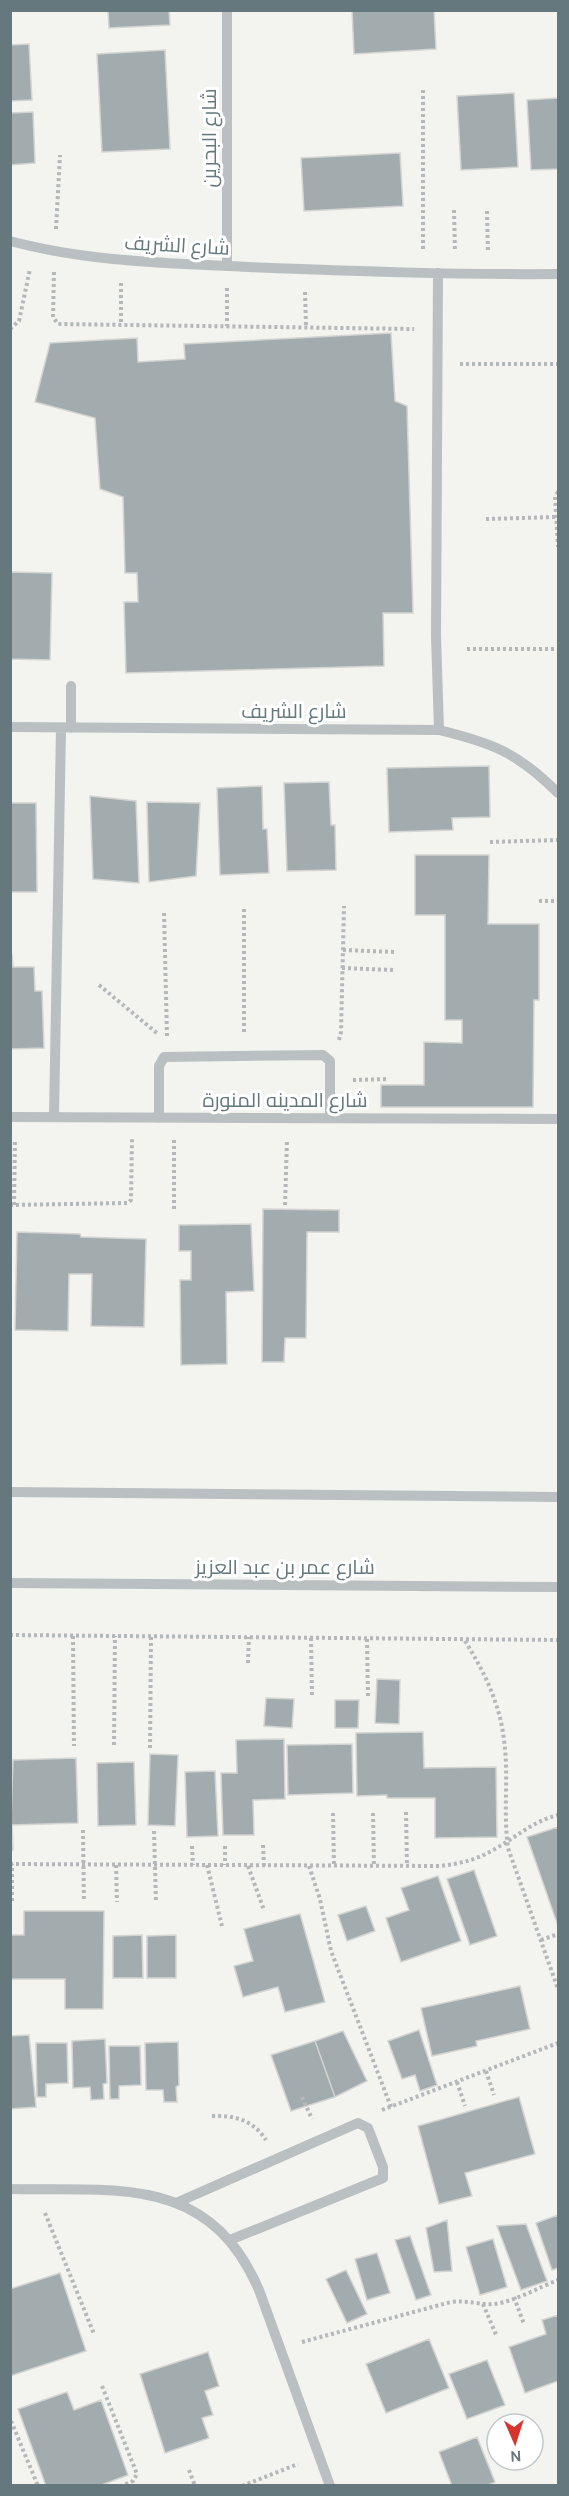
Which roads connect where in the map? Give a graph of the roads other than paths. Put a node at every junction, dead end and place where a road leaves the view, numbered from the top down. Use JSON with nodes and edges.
{"nodes":[{"id":1,"x":227,"y":10,"type":"edge"},
{"id":2,"x":10,"y":241,"type":"edge"},
{"id":3,"x":227,"y":266,"type":"junction"},
{"id":4,"x":438,"y":273,"type":"junction"},
{"id":5,"x":558,"y":274,"type":"edge"},
{"id":6,"x":71,"y":686,"type":"dead end"},
{"id":7,"x":10,"y":727,"type":"edge"},
{"id":8,"x":66,"y":728,"type":"junction"},
{"id":9,"x":439,"y":730,"type":"junction"},
{"id":10,"x":558,"y":793,"type":"edge"},
{"id":11,"x":13,"y":1117,"type":"edge"},
{"id":12,"x":54,"y":1118,"type":"junction"},
{"id":13,"x":159,"y":1118,"type":"junction"},
{"id":14,"x":330,"y":1118,"type":"junction"},
{"id":15,"x":558,"y":1119,"type":"edge"},
{"id":16,"x":10,"y":1492,"type":"edge"},
{"id":17,"x":558,"y":1497,"type":"edge"},
{"id":18,"x":10,"y":1583,"type":"edge"},
{"id":19,"x":558,"y":1587,"type":"edge"},
{"id":20,"x":10,"y":2188,"type":"edge"},
{"id":21,"x":176,"y":2203,"type":"junction"},
{"id":22,"x":230,"y":2240,"type":"junction"},
{"id":23,"x":330,"y":2486,"type":"edge"}],
"edges":[{"from":1,"to":3,"type":"street","name":"شارع البحرين"},
{"from":2,"to":3,"type":"street","name":"شارع الشريف"},
{"from":3,"to":4,"type":"street","name":"شارع الشريف"},
{"from":4,"to":5,"type":"street","name":"شارع الشريف"},
{"from":4,"to":9,"type":"street"},
{"from":6,"to":8,"type":"street"},
{"from":7,"to":8,"type":"street","name":"شارع الشريف"},
{"from":8,"to":9,"type":"street","name":"شارع الشريف"},
{"from":8,"to":12,"type":"street"},
{"from":9,"to":10,"type":"street","name":"شارع الشريف"},
{"from":11,"to":12,"type":"street","name":"شارع المدينه المنورة"},
{"from":12,"to":13,"type":"street","name":"شارع المدينه المنورة"},
{"from":13,"to":14,"type":"street","name":"شارع المدينه المنورة"},
{"from":13,"to":14,"type":"street"},
{"from":14,"to":15,"type":"street","name":"شارع المدينه المنورة"},
{"from":16,"to":17,"type":"street"},
{"from":18,"to":19,"type":"street","name":"شارع عمر بن عبد العزيز"},
{"from":20,"to":21,"type":"street"},
{"from":21,"to":22,"type":"street"},
{"from":21,"to":22,"type":"street"},
{"from":22,"to":23,"type":"street"}]}
